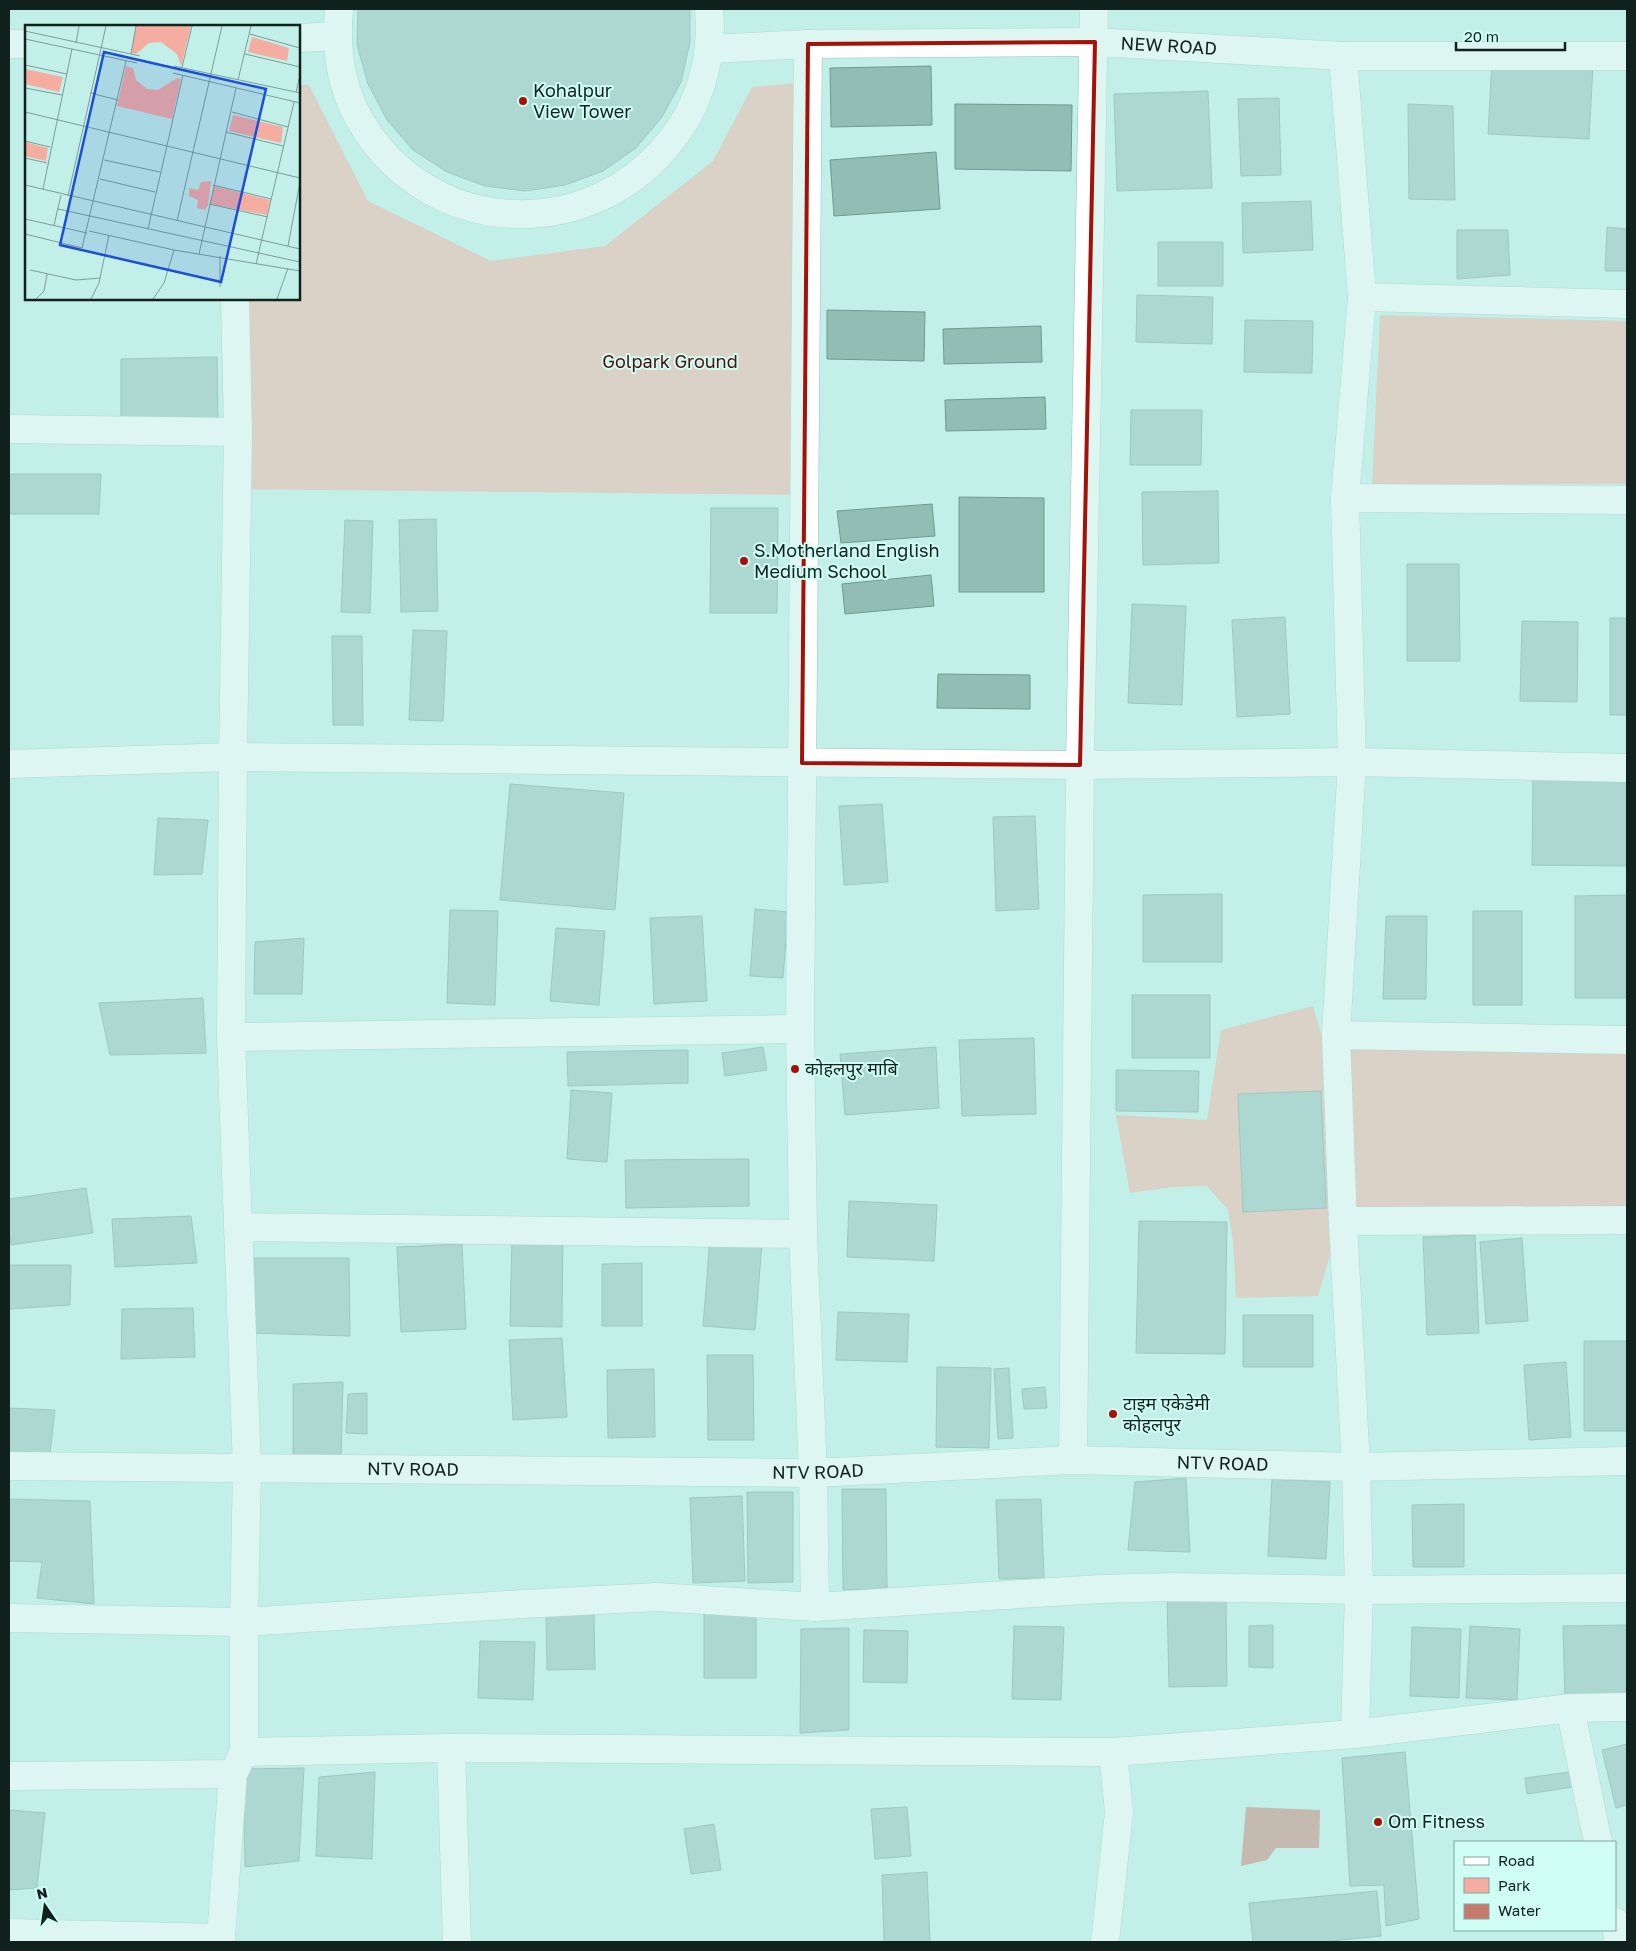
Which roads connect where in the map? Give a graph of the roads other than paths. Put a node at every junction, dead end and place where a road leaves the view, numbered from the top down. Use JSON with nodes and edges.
{"nodes":[{"id":1,"x":339,"y":9,"type":"edge"},
{"id":2,"x":709,"y":9,"type":"edge"},
{"id":3,"x":1094,"y":9,"type":"edge"},
{"id":4,"x":337,"y":36,"type":"junction"},
{"id":5,"x":300,"y":38,"type":"edge"},
{"id":6,"x":1095,"y":42,"type":"junction"},
{"id":7,"x":9,"y":44,"type":"edge"},
{"id":8,"x":25,"y":44,"type":"edge"},
{"id":9,"x":808,"y":44,"type":"junction"},
{"id":10,"x":709,"y":49,"type":"junction"},
{"id":11,"x":1343,"y":56,"type":"junction"},
{"id":12,"x":1627,"y":56,"type":"edge"},
{"id":13,"x":1362,"y":297,"type":"junction"},
{"id":14,"x":235,"y":300,"type":"edge"},
{"id":15,"x":1627,"y":304,"type":"edge"},
{"id":16,"x":9,"y":429,"type":"edge"},
{"id":17,"x":238,"y":432,"type":"junction"},
{"id":18,"x":1345,"y":498,"type":"junction"},
{"id":19,"x":1627,"y":500,"type":"edge"},
{"id":20,"x":233,"y":757,"type":"junction"},
{"id":21,"x":1352,"y":762,"type":"junction"},
{"id":22,"x":802,"y":763,"type":"junction"},
{"id":23,"x":9,"y":764,"type":"edge"},
{"id":24,"x":1080,"y":765,"type":"junction"},
{"id":25,"x":1627,"y":768,"type":"edge"},
{"id":26,"x":800,"y":1029,"type":"junction"},
{"id":27,"x":1336,"y":1035,"type":"junction"},
{"id":28,"x":231,"y":1036,"type":"junction"},
{"id":29,"x":1627,"y":1040,"type":"edge"},
{"id":30,"x":1627,"y":1220,"type":"edge"},
{"id":31,"x":1343,"y":1224,"type":"junction"},
{"id":32,"x":240,"y":1227,"type":"junction"},
{"id":33,"x":803,"y":1234,"type":"junction"},
{"id":34,"x":1073,"y":1460,"type":"junction"},
{"id":35,"x":1627,"y":1462,"type":"edge"},
{"id":36,"x":9,"y":1466,"type":"edge"},
{"id":37,"x":248,"y":1467,"type":"junction"},
{"id":38,"x":1356,"y":1468,"type":"junction"},
{"id":39,"x":813,"y":1473,"type":"junction"},
{"id":40,"x":1627,"y":1588,"type":"edge"},
{"id":41,"x":1359,"y":1590,"type":"junction"},
{"id":42,"x":816,"y":1607,"type":"junction"},
{"id":43,"x":9,"y":1618,"type":"edge"},
{"id":44,"x":244,"y":1622,"type":"junction"},
{"id":45,"x":1627,"y":1707,"type":"edge"},
{"id":46,"x":1570,"y":1708,"type":"junction"},
{"id":47,"x":1355,"y":1734,"type":"junction"},
{"id":48,"x":451,"y":1748,"type":"junction"},
{"id":49,"x":1113,"y":1752,"type":"junction"},
{"id":50,"x":239,"y":1763,"type":"junction"},
{"id":51,"x":9,"y":1776,"type":"edge"},
{"id":52,"x":1598,"y":1841,"type":"edge"},
{"id":53,"x":1616,"y":1927,"type":"edge"},
{"id":54,"x":9,"y":1933,"type":"edge"},
{"id":55,"x":457,"y":1942,"type":"edge"},
{"id":56,"x":1105,"y":1942,"type":"edge"},
{"id":57,"x":1619,"y":1942,"type":"edge"}],
"edges":[{"from":1,"to":4,"type":"street"},
{"from":2,"to":10,"type":"street"},
{"from":3,"to":6,"type":"street"},
{"from":4,"to":5,"type":"street"},
{"from":4,"to":10,"type":"street"},
{"from":6,"to":9,"type":"street","name":"NEW ROAD"},
{"from":6,"to":11,"type":"street","name":"NEW ROAD"},
{"from":6,"to":24,"type":"street"},
{"from":7,"to":8,"type":"street"},
{"from":9,"to":10,"type":"street","name":"NEW ROAD"},
{"from":9,"to":22,"type":"street"},
{"from":11,"to":12,"type":"street","name":"NEW ROAD"},
{"from":11,"to":13,"type":"street"},
{"from":13,"to":15,"type":"street"},
{"from":13,"to":18,"type":"street"},
{"from":14,"to":17,"type":"street"},
{"from":16,"to":17,"type":"street"},
{"from":17,"to":20,"type":"street"},
{"from":18,"to":19,"type":"street"},
{"from":18,"to":21,"type":"street"},
{"from":20,"to":22,"type":"street"},
{"from":20,"to":23,"type":"street"},
{"from":20,"to":28,"type":"street"},
{"from":21,"to":24,"type":"street"},
{"from":21,"to":25,"type":"street"},
{"from":21,"to":27,"type":"street"},
{"from":22,"to":24,"type":"street"},
{"from":22,"to":26,"type":"street"},
{"from":24,"to":34,"type":"street"},
{"from":26,"to":28,"type":"street"},
{"from":26,"to":33,"type":"street"},
{"from":27,"to":29,"type":"street"},
{"from":27,"to":31,"type":"street"},
{"from":28,"to":32,"type":"street"},
{"from":30,"to":31,"type":"street"},
{"from":31,"to":38,"type":"street"},
{"from":32,"to":33,"type":"street"},
{"from":32,"to":37,"type":"street"},
{"from":33,"to":39,"type":"street"},
{"from":34,"to":38,"type":"street","name":"NTV ROAD"},
{"from":34,"to":39,"type":"street","name":"NTV ROAD"},
{"from":35,"to":38,"type":"street","name":"NTV ROAD"},
{"from":36,"to":37,"type":"street","name":"NTV ROAD"},
{"from":37,"to":39,"type":"street","name":"NTV ROAD"},
{"from":37,"to":44,"type":"street"},
{"from":38,"to":41,"type":"street"},
{"from":39,"to":42,"type":"street"},
{"from":40,"to":41,"type":"street"},
{"from":41,"to":42,"type":"street"},
{"from":41,"to":47,"type":"street"},
{"from":42,"to":44,"type":"street"},
{"from":43,"to":44,"type":"street"},
{"from":44,"to":50,"type":"street"},
{"from":45,"to":46,"type":"street"},
{"from":46,"to":47,"type":"street"},
{"from":46,"to":52,"type":"street"},
{"from":47,"to":49,"type":"street"},
{"from":48,"to":49,"type":"street"},
{"from":48,"to":50,"type":"street"},
{"from":48,"to":55,"type":"street"},
{"from":49,"to":56,"type":"street"},
{"from":50,"to":51,"type":"street"},
{"from":50,"to":54,"type":"street"},
{"from":53,"to":57,"type":"street"}]}
